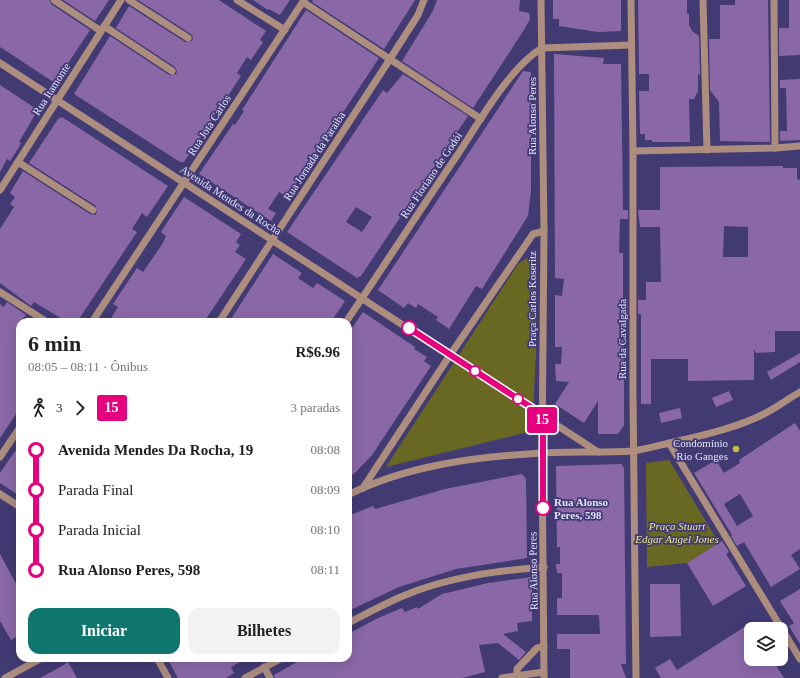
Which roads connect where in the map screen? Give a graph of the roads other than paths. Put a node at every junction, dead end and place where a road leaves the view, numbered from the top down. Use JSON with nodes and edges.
{"nodes":[{"id":1,"x":54,"y":0,"type":"edge"},
{"id":2,"x":120,"y":0,"type":"edge"},
{"id":3,"x":128,"y":0,"type":"edge"},
{"id":4,"x":237,"y":0,"type":"edge"},
{"id":5,"x":424,"y":0,"type":"edge"},
{"id":6,"x":541,"y":0,"type":"edge"},
{"id":7,"x":631,"y":0,"type":"edge"},
{"id":8,"x":703,"y":0,"type":"edge"},
{"id":9,"x":774,"y":0,"type":"edge"},
{"id":10,"x":304,"y":1,"type":"edge"},
{"id":11,"x":103,"y":29,"type":"junction"},
{"id":12,"x":285,"y":30,"type":"junction"},
{"id":13,"x":188,"y":38,"type":"dead end"},
{"id":14,"x":631,"y":45,"type":"junction"},
{"id":15,"x":542,"y":48,"type":"junction"},
{"id":16,"x":390,"y":59,"type":"junction"},
{"id":17,"x":0,"y":63,"type":"edge"},
{"id":18,"x":172,"y":71,"type":"dead end"},
{"id":19,"x":57,"y":100,"type":"junction"},
{"id":20,"x":481,"y":119,"type":"junction"},
{"id":21,"x":800,"y":146,"type":"edge"},
{"id":22,"x":776,"y":148,"type":"junction"},
{"id":23,"x":707,"y":150,"type":"junction"},
{"id":24,"x":634,"y":151,"type":"junction"},
{"id":25,"x":18,"y":162,"type":"junction"},
{"id":26,"x":184,"y":182,"type":"junction"},
{"id":27,"x":0,"y":190,"type":"edge"},
{"id":28,"x":94,"y":210,"type":"dead end"},
{"id":29,"x":544,"y":231,"type":"junction"},
{"id":30,"x":273,"y":240,"type":"junction"},
{"id":31,"x":0,"y":292,"type":"edge"},
{"id":32,"x":363,"y":297,"type":"junction"},
{"id":33,"x":41,"y":318,"type":"edge"},
{"id":34,"x":95,"y":318,"type":"edge"},
{"id":35,"x":222,"y":318,"type":"edge"},
{"id":36,"x":349,"y":318,"type":"edge"},
{"id":37,"x":450,"y":355,"type":"junction"},
{"id":38,"x":800,"y":392,"type":"edge"},
{"id":39,"x":543,"y":415,"type":"junction"},
{"id":40,"x":16,"y":433,"type":"edge"},
{"id":41,"x":669,"y":443,"type":"junction"},
{"id":42,"x":634,"y":450,"type":"junction"},
{"id":43,"x":598,"y":452,"type":"junction"},
{"id":44,"x":542,"y":453,"type":"junction"},
{"id":45,"x":0,"y":457,"type":"edge"},
{"id":46,"x":363,"y":488,"type":"junction"},
{"id":47,"x":352,"y":493,"type":"edge"},
{"id":48,"x":0,"y":494,"type":"edge"},
{"id":49,"x":16,"y":504,"type":"edge"},
{"id":50,"x":544,"y":567,"type":"junction"},
{"id":51,"x":352,"y":622,"type":"edge"},
{"id":52,"x":544,"y":646,"type":"junction"},
{"id":53,"x":800,"y":659,"type":"edge"},
{"id":54,"x":35,"y":662,"type":"edge"},
{"id":55,"x":159,"y":662,"type":"edge"},
{"id":56,"x":274,"y":662,"type":"edge"},
{"id":57,"x":264,"y":667,"type":"junction"},
{"id":58,"x":544,"y":675,"type":"edge"},
{"id":59,"x":517,"y":676,"type":"junction"},
{"id":60,"x":5,"y":678,"type":"edge"},
{"id":61,"x":168,"y":678,"type":"edge"},
{"id":62,"x":245,"y":678,"type":"edge"},
{"id":63,"x":270,"y":678,"type":"edge"},
{"id":64,"x":502,"y":678,"type":"edge"},
{"id":65,"x":636,"y":678,"type":"edge"}],
"edges":[{"from":1,"to":11,"type":"street"},
{"from":2,"to":11,"type":"street","name":"Rua Itamonte"},
{"from":3,"to":13,"type":"street"},
{"from":4,"to":12,"type":"street"},
{"from":5,"to":16,"type":"street","name":"Rua Jornada da Paraiba"},
{"from":6,"to":15,"type":"street","name":"Rua Alonso Peres"},
{"from":7,"to":14,"type":"street","name":"Rua da Cavalgada"},
{"from":8,"to":23,"type":"street"},
{"from":9,"to":22,"type":"street"},
{"from":10,"to":12,"type":"street","name":"Rua Jota Carlos"},
{"from":10,"to":16,"type":"street"},
{"from":11,"to":18,"type":"street"},
{"from":11,"to":19,"type":"street","name":"Rua Itamonte"},
{"from":12,"to":26,"type":"street","name":"Rua Jota Carlos"},
{"from":14,"to":15,"type":"street"},
{"from":14,"to":24,"type":"street","name":"Rua da Cavalgada"},
{"from":15,"to":20,"type":"street","name":"Rua Floriano de Godói"},
{"from":15,"to":29,"type":"street","name":"Rua Alonso Peres"},
{"from":16,"to":20,"type":"street"},
{"from":16,"to":30,"type":"street","name":"Rua Jornada da Paraiba"},
{"from":17,"to":19,"type":"street","name":"Avenida Mendes da Rocha"},
{"from":19,"to":25,"type":"street","name":"Rua Itamonte"},
{"from":19,"to":26,"type":"street","name":"Avenida Mendes da Rocha"},
{"from":20,"to":32,"type":"street","name":"Rua Floriano de Godói"},
{"from":21,"to":22,"type":"street"},
{"from":22,"to":23,"type":"street"},
{"from":23,"to":24,"type":"street"},
{"from":24,"to":42,"type":"street","name":"Rua da Cavalgada"},
{"from":25,"to":27,"type":"street","name":"Rua Itamonte"},
{"from":25,"to":28,"type":"street"},
{"from":26,"to":30,"type":"street","name":"Avenida Mendes da Rocha"},
{"from":26,"to":34,"type":"street","name":"Rua Jota Carlos"},
{"from":29,"to":37,"type":"street","name":"Praça Carlos Koseritz"},
{"from":29,"to":39,"type":"street","name":"Praça Carlos Koseritz"},
{"from":30,"to":32,"type":"street","name":"Avenida Mendes da Rocha"},
{"from":30,"to":35,"type":"street","name":"Rua Jornada da Paraiba"},
{"from":31,"to":33,"type":"street"},
{"from":32,"to":36,"type":"street","name":"Rua Floriano de Godói"},
{"from":32,"to":37,"type":"street","name":"Avenida Mendes da Rocha"},
{"from":37,"to":39,"type":"street"},
{"from":37,"to":46,"type":"street","name":"Praça Carlos Koseritz"},
{"from":38,"to":41,"type":"street"},
{"from":39,"to":43,"type":"street"},
{"from":39,"to":44,"type":"street","name":"Rua Alonso Peres"},
{"from":40,"to":45,"type":"street"},
{"from":41,"to":42,"type":"street"},
{"from":41,"to":53,"type":"street"},
{"from":42,"to":43,"type":"street"},
{"from":42,"to":65,"type":"street","name":"Rua da Cavalgada"},
{"from":43,"to":44,"type":"street"},
{"from":44,"to":46,"type":"street"},
{"from":44,"to":50,"type":"street","name":"Rua Alonso Peres"},
{"from":46,"to":47,"type":"street"},
{"from":48,"to":49,"type":"street"},
{"from":50,"to":51,"type":"street"},
{"from":50,"to":52,"type":"street","name":"Rua Alonso Peres"},
{"from":52,"to":58,"type":"street","name":"Rua Alonso Peres"},
{"from":52,"to":59,"type":"street"},
{"from":54,"to":60,"type":"street"},
{"from":55,"to":61,"type":"street"},
{"from":56,"to":57,"type":"street"},
{"from":57,"to":62,"type":"street"},
{"from":57,"to":63,"type":"street"},
{"from":58,"to":59,"type":"street"},
{"from":59,"to":64,"type":"street"}]}
